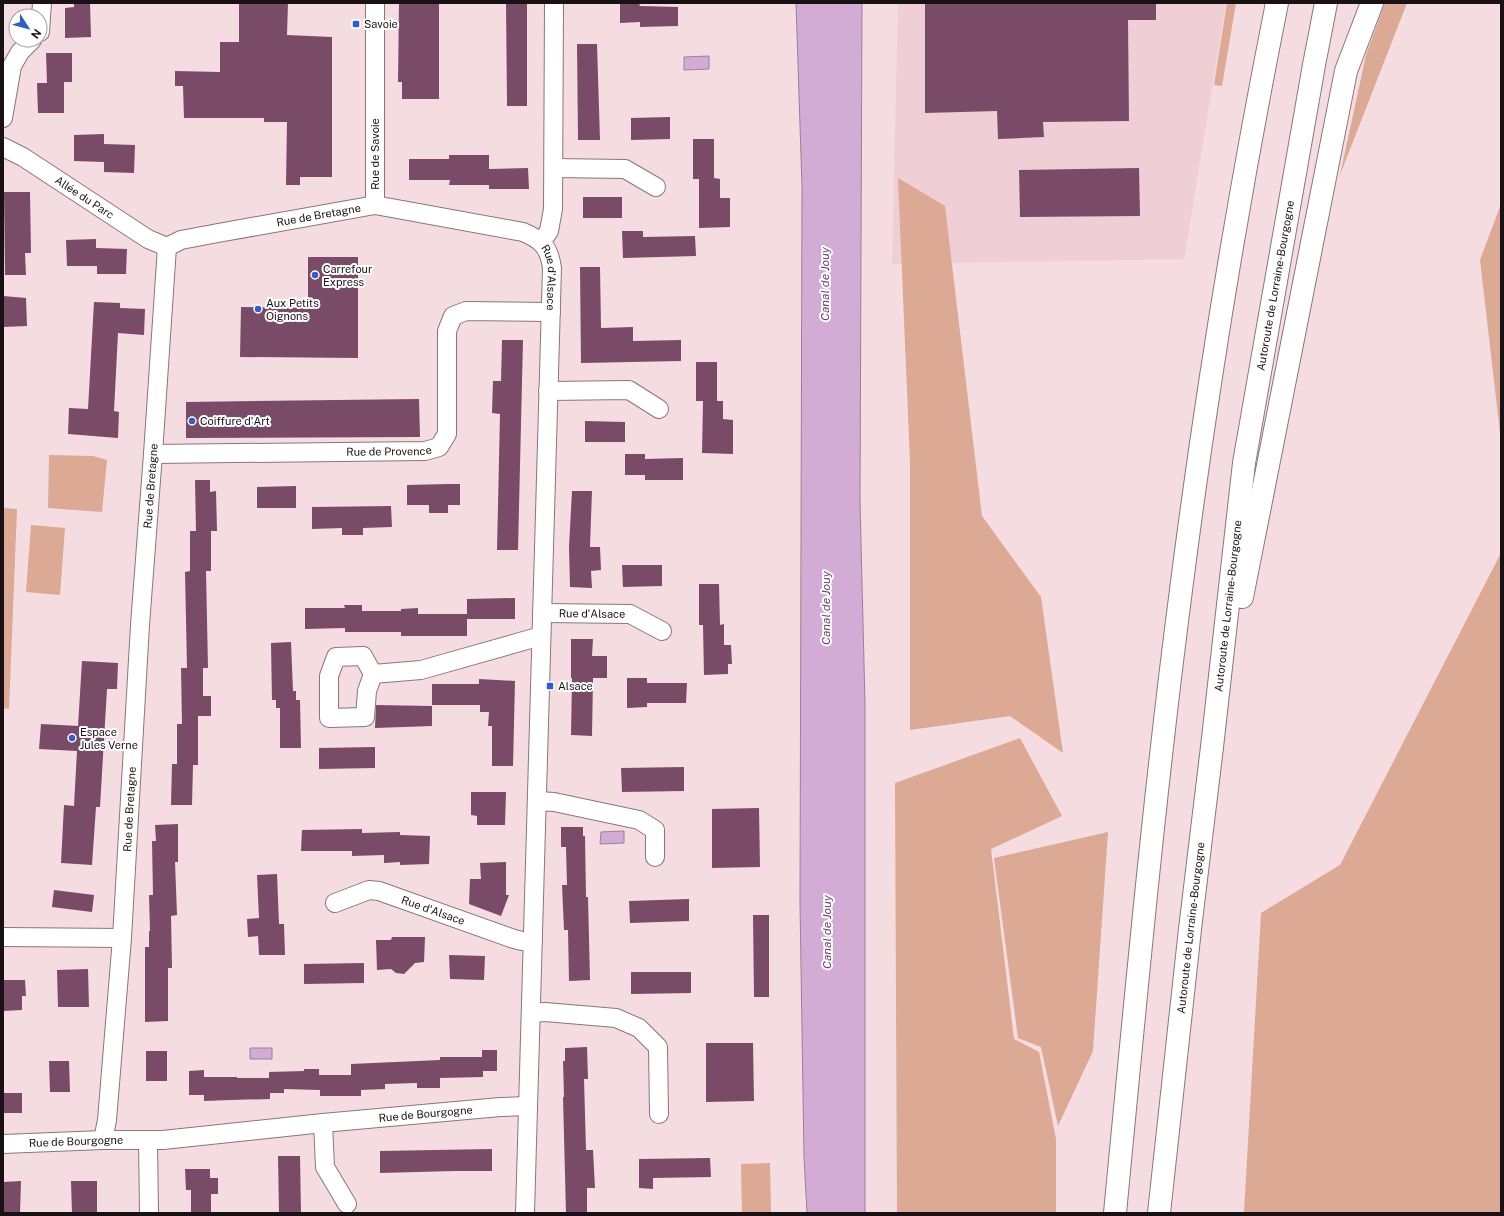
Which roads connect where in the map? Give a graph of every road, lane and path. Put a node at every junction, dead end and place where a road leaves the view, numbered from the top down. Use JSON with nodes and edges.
{"nodes":[{"id":1,"x":374,"y":3,"type":"edge"},
{"id":2,"x":554,"y":3,"type":"edge"},
{"id":3,"x":1326,"y":3,"type":"edge"},
{"id":4,"x":1372,"y":3,"type":"edge"},
{"id":5,"x":1274,"y":8,"type":"edge"},
{"id":6,"x":24,"y":48,"type":"edge"},
{"id":7,"x":8,"y":68,"type":"edge"},
{"id":8,"x":3,"y":118,"type":"edge"},
{"id":9,"x":3,"y":147,"type":"edge"},
{"id":10,"x":554,"y":168,"type":"junction"},
{"id":11,"x":656,"y":187,"type":"dead end"},
{"id":12,"x":375,"y":205,"type":"junction"},
{"id":13,"x":541,"y":242,"type":"junction"},
{"id":14,"x":167,"y":247,"type":"junction"},
{"id":15,"x":551,"y":312,"type":"junction"},
{"id":16,"x":548,"y":391,"type":"junction"},
{"id":17,"x":659,"y":409,"type":"dead end"},
{"id":18,"x":153,"y":454,"type":"junction"},
{"id":19,"x":542,"y":613,"type":"junction"},
{"id":20,"x":662,"y":632,"type":"dead end"},
{"id":21,"x":541,"y":636,"type":"junction"},
{"id":22,"x":373,"y":674,"type":"dead end"},
{"id":23,"x":1212,"y":747,"type":"junction"},
{"id":24,"x":537,"y":801,"type":"junction"},
{"id":25,"x":655,"y":857,"type":"dead end"},
{"id":26,"x":335,"y":903,"type":"dead end"},
{"id":27,"x":3,"y":937,"type":"edge"},
{"id":28,"x":122,"y":938,"type":"junction"},
{"id":29,"x":533,"y":941,"type":"junction"},
{"id":30,"x":531,"y":1013,"type":"junction"},
{"id":31,"x":528,"y":1106,"type":"junction"},
{"id":32,"x":659,"y":1114,"type":"dead end"},
{"id":33,"x":323,"y":1123,"type":"junction"},
{"id":34,"x":103,"y":1140,"type":"junction"},
{"id":35,"x":148,"y":1141,"type":"junction"},
{"id":36,"x":3,"y":1144,"type":"edge"},
{"id":37,"x":346,"y":1204,"type":"dead end"},
{"id":38,"x":150,"y":1213,"type":"edge"},
{"id":39,"x":525,"y":1213,"type":"edge"},
{"id":40,"x":1115,"y":1213,"type":"edge"},
{"id":41,"x":1159,"y":1213,"type":"edge"}],
"edges":[{"from":1,"to":12,"type":"street","name":"Rue de Savoie"},
{"from":2,"to":10,"type":"street","name":"Rue d'Alsace"},
{"from":3,"to":23,"type":"highway","name":"Autoroute de Lorraine-Bourgogne"},
{"from":4,"to":23,"type":"highway"},
{"from":5,"to":40,"type":"highway"},
{"from":6,"to":7,"type":"street"},
{"from":7,"to":8,"type":"street"},
{"from":9,"to":14,"type":"street","name":"Allée du Parc"},
{"from":10,"to":11,"type":"street"},
{"from":10,"to":13,"type":"street","name":"Rue d'Alsace"},
{"from":12,"to":13,"type":"street","name":"Rue de Savoie"},
{"from":12,"to":14,"type":"street","name":"Rue de Bretagne"},
{"from":13,"to":15,"type":"street","name":"Rue d'Alsace"},
{"from":14,"to":18,"type":"street","name":"Rue de Bretagne"},
{"from":15,"to":16,"type":"street","name":"Rue d'Alsace"},
{"from":15,"to":18,"type":"street","name":"Rue de Provence"},
{"from":16,"to":17,"type":"street"},
{"from":16,"to":19,"type":"street","name":"Rue d'Alsace"},
{"from":18,"to":28,"type":"street","name":"Rue de Bretagne"},
{"from":19,"to":20,"type":"street","name":"Rue d'Alsace"},
{"from":19,"to":21,"type":"street","name":"Rue d'Alsace"},
{"from":21,"to":22,"type":"street"},
{"from":21,"to":24,"type":"street","name":"Rue d'Alsace"},
{"from":23,"to":41,"type":"highway","name":"Autoroute de Lorraine-Bourgogne"},
{"from":24,"to":25,"type":"street"},
{"from":24,"to":29,"type":"street","name":"Rue d'Alsace"},
{"from":26,"to":29,"type":"street","name":"Rue d'Alsace"},
{"from":27,"to":28,"type":"street"},
{"from":28,"to":34,"type":"street","name":"Rue de Bretagne"},
{"from":29,"to":30,"type":"street","name":"Rue d'Alsace"},
{"from":30,"to":31,"type":"street","name":"Rue d'Alsace"},
{"from":30,"to":32,"type":"street"},
{"from":31,"to":33,"type":"street","name":"Rue de Bourgogne"},
{"from":31,"to":39,"type":"street","name":"Rue d'Alsace"},
{"from":33,"to":35,"type":"street","name":"Rue de Bourgogne"},
{"from":33,"to":37,"type":"street"},
{"from":34,"to":35,"type":"street","name":"Rue de Bourgogne"},
{"from":34,"to":36,"type":"street","name":"Rue de Bourgogne"},
{"from":35,"to":38,"type":"street"}]}
